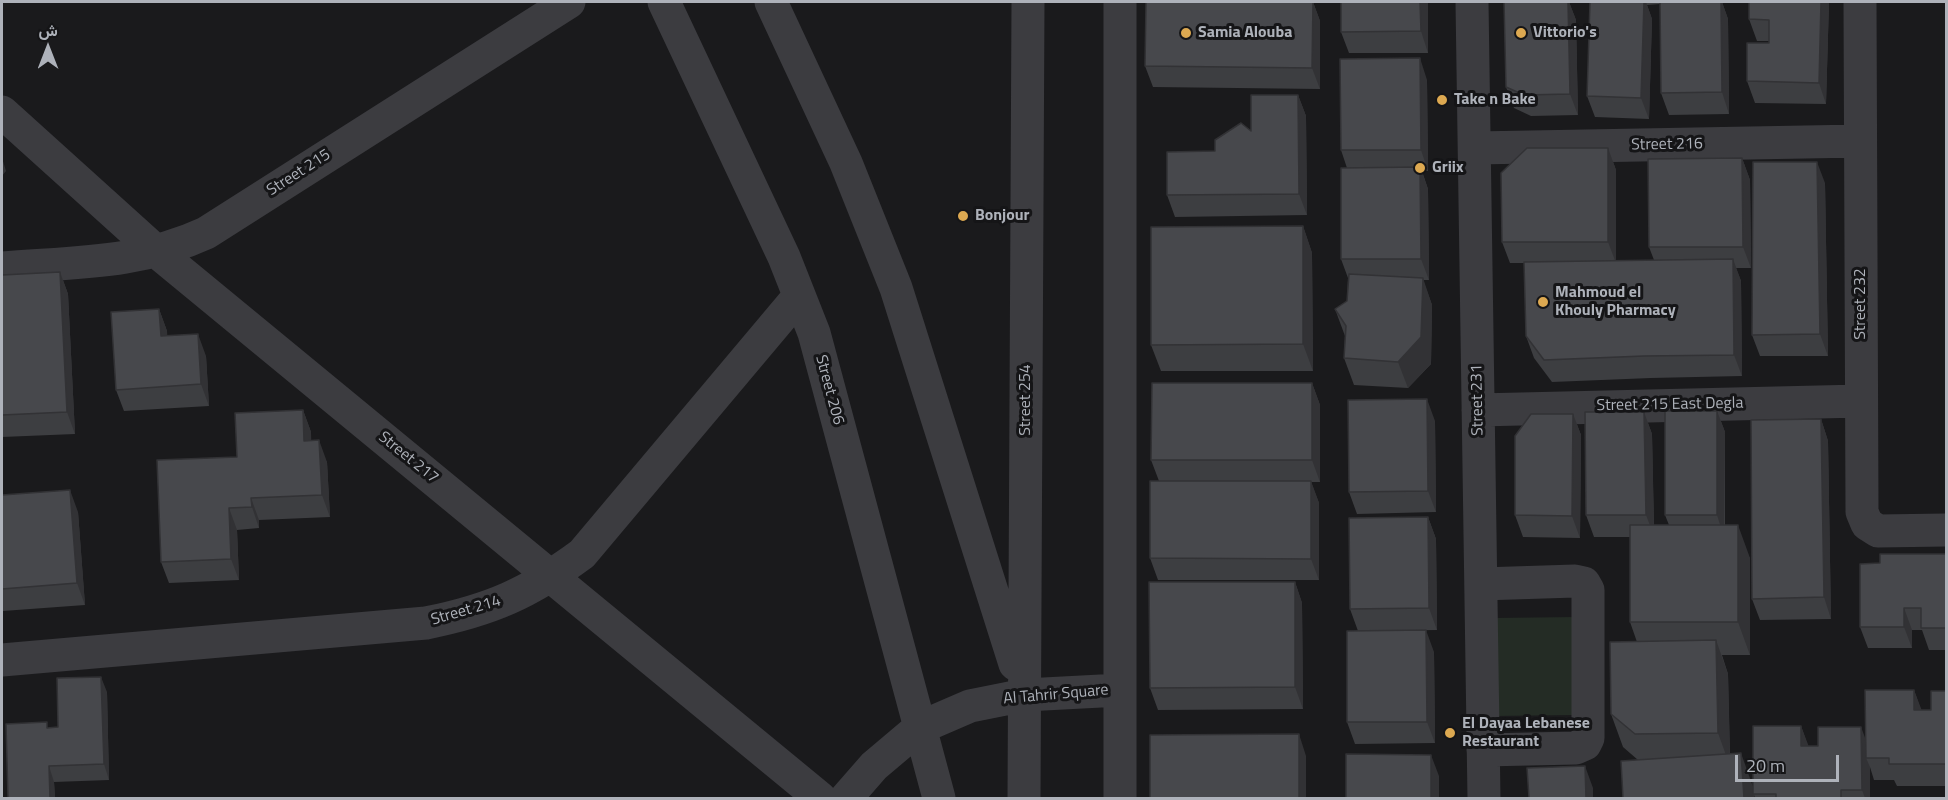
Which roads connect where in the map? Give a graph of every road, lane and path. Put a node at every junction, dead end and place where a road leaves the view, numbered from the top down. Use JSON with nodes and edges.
{"nodes":[{"id":1,"x":569,"y":2,"type":"edge"},
{"id":2,"x":664,"y":2,"type":"edge"},
{"id":3,"x":771,"y":2,"type":"edge"},
{"id":4,"x":1028,"y":2,"type":"edge"},
{"id":5,"x":1120,"y":2,"type":"edge"},
{"id":6,"x":1472,"y":2,"type":"edge"},
{"id":7,"x":1860,"y":2,"type":"edge"},
{"id":8,"x":2,"y":112,"type":"edge"},
{"id":9,"x":1860,"y":141,"type":"junction"},
{"id":10,"x":1475,"y":148,"type":"junction"},
{"id":11,"x":158,"y":252,"type":"junction"},
{"id":12,"x":2,"y":268,"type":"edge"},
{"id":13,"x":799,"y":296,"type":"junction"},
{"id":14,"x":1861,"y":401,"type":"junction"},
{"id":15,"x":1478,"y":410,"type":"junction"},
{"id":16,"x":1947,"y":530,"type":"edge"},
{"id":17,"x":552,"y":576,"type":"junction"},
{"id":18,"x":1481,"y":584,"type":"junction"},
{"id":19,"x":2,"y":660,"type":"edge"},
{"id":20,"x":1120,"y":690,"type":"junction"},
{"id":21,"x":1025,"y":695,"type":"junction"},
{"id":22,"x":919,"y":728,"type":"junction"},
{"id":23,"x":1483,"y":750,"type":"junction"},
{"id":24,"x":820,"y":798,"type":"edge"},
{"id":25,"x":846,"y":798,"type":"edge"},
{"id":26,"x":939,"y":798,"type":"edge"},
{"id":27,"x":1024,"y":798,"type":"edge"},
{"id":28,"x":1120,"y":798,"type":"edge"},
{"id":29,"x":1484,"y":798,"type":"edge"}],
"edges":[{"from":1,"to":11,"type":"street","name":"Street 215"},
{"from":2,"to":13,"type":"street","name":"Street 206"},
{"from":3,"to":21,"type":"street"},
{"from":4,"to":21,"type":"street","name":"Street 254"},
{"from":5,"to":20,"type":"street"},
{"from":6,"to":10,"type":"street","name":"Street 231"},
{"from":7,"to":9,"type":"street","name":"Street 232"},
{"from":8,"to":11,"type":"street","name":"Street 217"},
{"from":9,"to":10,"type":"street","name":"Street 216"},
{"from":9,"to":14,"type":"street","name":"Street 232"},
{"from":10,"to":15,"type":"street","name":"Street 231"},
{"from":11,"to":12,"type":"street","name":"Street 215"},
{"from":11,"to":17,"type":"street","name":"Street 217"},
{"from":13,"to":17,"type":"street","name":"Street 214"},
{"from":13,"to":22,"type":"street","name":"Street 206"},
{"from":14,"to":15,"type":"street","name":"Street 215 East Degla"},
{"from":14,"to":16,"type":"street","name":"Street 232"},
{"from":15,"to":18,"type":"street","name":"Street 231"},
{"from":17,"to":19,"type":"street","name":"Street 214"},
{"from":17,"to":24,"type":"street","name":"Street 217"},
{"from":18,"to":23,"type":"street","name":"Street 231"},
{"from":18,"to":23,"type":"street"},
{"from":20,"to":21,"type":"street","name":"Al Tahrir Square"},
{"from":20,"to":28,"type":"street"},
{"from":21,"to":22,"type":"street","name":"Al Tahrir Square"},
{"from":21,"to":27,"type":"street","name":"Street 254"},
{"from":22,"to":25,"type":"street","name":"Al Tahrir Square"},
{"from":22,"to":26,"type":"street","name":"Street 206"},
{"from":23,"to":29,"type":"street","name":"Street 231"}]}
